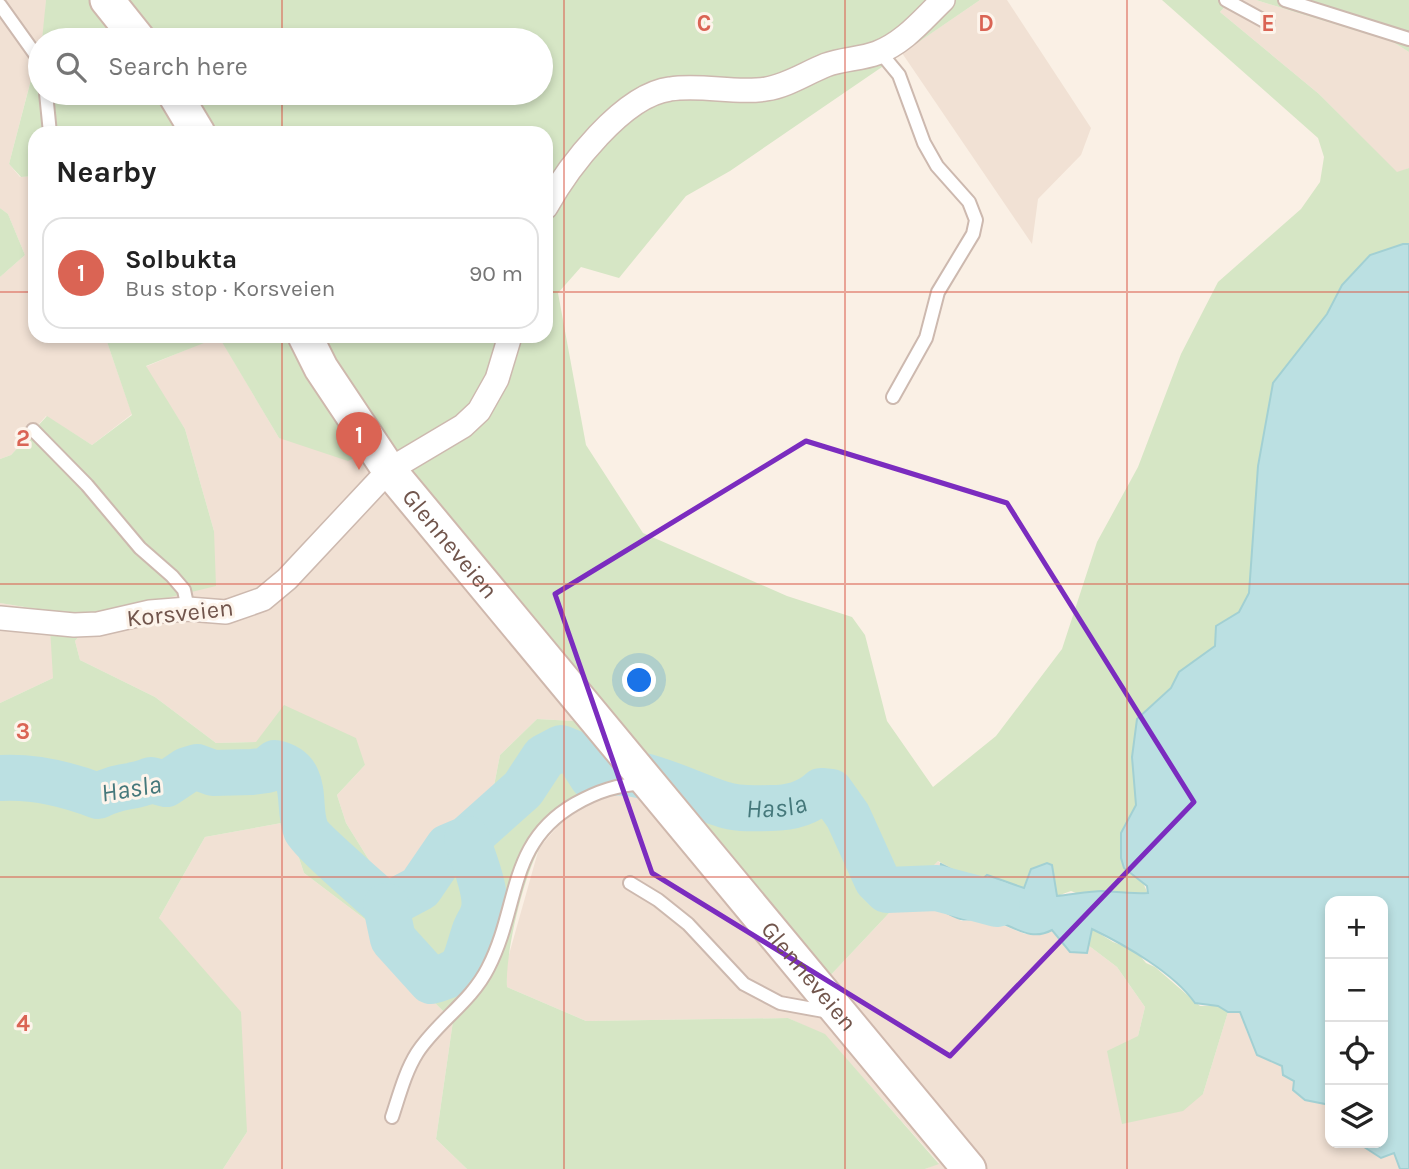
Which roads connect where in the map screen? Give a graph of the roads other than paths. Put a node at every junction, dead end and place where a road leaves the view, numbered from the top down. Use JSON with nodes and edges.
{"nodes":[{"id":1,"x":107,"y":0,"type":"edge"},
{"id":2,"x":943,"y":0,"type":"edge"},
{"id":3,"x":1226,"y":0,"type":"edge"},
{"id":4,"x":1285,"y":0,"type":"edge"},
{"id":5,"x":0,"y":5,"type":"edge"},
{"id":6,"x":1268,"y":23,"type":"dead end"},
{"id":7,"x":129,"y":28,"type":"edge"},
{"id":8,"x":1409,"y":39,"type":"edge"},
{"id":9,"x":28,"y":44,"type":"edge"},
{"id":10,"x":880,"y":52,"type":"junction"},
{"id":11,"x":47,"y":105,"type":"edge"},
{"id":12,"x":181,"y":105,"type":"edge"},
{"id":13,"x":49,"y":126,"type":"edge"},
{"id":14,"x":194,"y":126,"type":"edge"},
{"id":15,"x":553,"y":197,"type":"edge"},
{"id":16,"x":308,"y":343,"type":"edge"},
{"id":17,"x":508,"y":343,"type":"edge"},
{"id":18,"x":893,"y":397,"type":"dead end"},
{"id":19,"x":33,"y":430,"type":"dead end"},
{"id":20,"x":389,"y":470,"type":"junction"},
{"id":21,"x":188,"y":609,"type":"junction"},
{"id":22,"x":0,"y":618,"type":"edge"},
{"id":23,"x":648,"y":783,"type":"junction"},
{"id":24,"x":630,"y":883,"type":"dead end"},
{"id":25,"x":831,"y":1004,"type":"junction"},
{"id":26,"x":392,"y":1117,"type":"dead end"},
{"id":27,"x":969,"y":1169,"type":"edge"}],
"edges":[{"from":1,"to":7,"type":"main road"},
{"from":2,"to":10,"type":"street"},
{"from":3,"to":6,"type":"lane"},
{"from":4,"to":8,"type":"lane"},
{"from":5,"to":9,"type":"lane"},
{"from":10,"to":15,"type":"street"},
{"from":10,"to":18,"type":"lane"},
{"from":11,"to":13,"type":"lane"},
{"from":12,"to":14,"type":"main road"},
{"from":16,"to":20,"type":"main road","name":"Glenneveien"},
{"from":17,"to":20,"type":"street","name":"Korsveien"},
{"from":19,"to":21,"type":"lane"},
{"from":20,"to":21,"type":"street","name":"Korsveien"},
{"from":20,"to":23,"type":"main road","name":"Glenneveien"},
{"from":21,"to":22,"type":"street","name":"Korsveien"},
{"from":23,"to":25,"type":"main road","name":"Glenneveien"},
{"from":23,"to":26,"type":"lane"},
{"from":24,"to":25,"type":"lane"},
{"from":25,"to":27,"type":"main road","name":"Glenneveien"}]}
